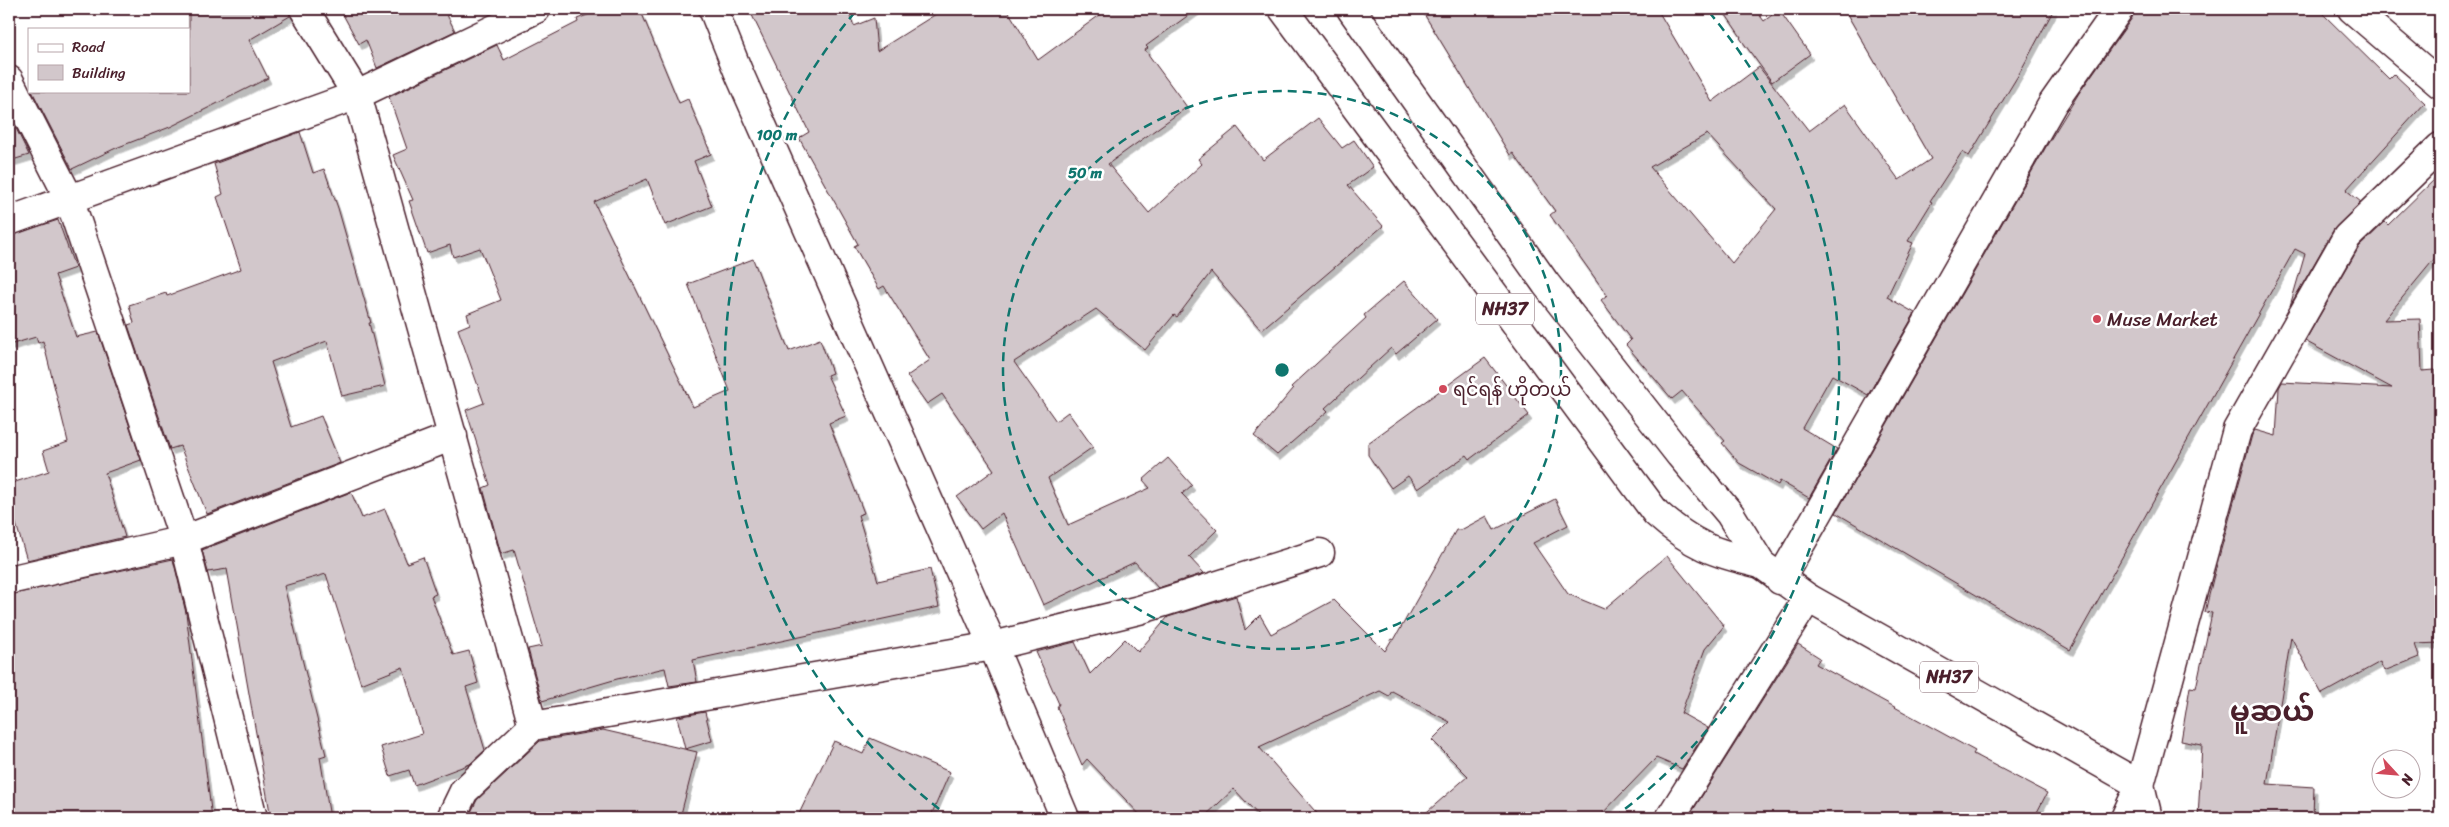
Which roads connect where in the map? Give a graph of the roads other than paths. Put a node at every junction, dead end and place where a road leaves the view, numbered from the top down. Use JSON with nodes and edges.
{"nodes":[{"id":1,"x":304,"y":9,"type":"edge"},
{"id":2,"x":536,"y":9,"type":"edge"},
{"id":3,"x":714,"y":9,"type":"edge"},
{"id":4,"x":1283,"y":9,"type":"edge"},
{"id":5,"x":1350,"y":9,"type":"edge"},
{"id":6,"x":2119,"y":9,"type":"edge"},
{"id":7,"x":2352,"y":9,"type":"edge"},
{"id":8,"x":9,"y":80,"type":"edge"},
{"id":9,"x":2440,"y":84,"type":"edge"},
{"id":10,"x":357,"y":95,"type":"junction"},
{"id":11,"x":2440,"y":147,"type":"edge"},
{"id":12,"x":69,"y":198,"type":"junction"},
{"id":13,"x":9,"y":221,"type":"edge"},
{"id":14,"x":453,"y":436,"type":"junction"},
{"id":15,"x":184,"y":540,"type":"junction"},
{"id":16,"x":1320,"y":552,"type":"dead end"},
{"id":17,"x":1771,"y":572,"type":"junction"},
{"id":18,"x":9,"y":580,"type":"edge"},
{"id":19,"x":1808,"y":598,"type":"junction"},
{"id":20,"x":993,"y":646,"type":"junction"},
{"id":21,"x":533,"y":726,"type":"junction"},
{"id":22,"x":2140,"y":785,"type":"junction"},
{"id":23,"x":253,"y":818,"type":"edge"},
{"id":24,"x":450,"y":818,"type":"edge"},
{"id":25,"x":1065,"y":818,"type":"edge"},
{"id":26,"x":1670,"y":818,"type":"edge"},
{"id":27,"x":2125,"y":818,"type":"edge"},
{"id":28,"x":2148,"y":818,"type":"edge"}],
"edges":[{"from":1,"to":10,"type":"main road"},
{"from":2,"to":10,"type":"main road"},
{"from":3,"to":20,"type":"main road"},
{"from":4,"to":17,"type":"main road","number":"NH37"},
{"from":5,"to":17,"type":"main road","number":"NH37"},
{"from":6,"to":17,"type":"main road"},
{"from":7,"to":9,"type":"main road"},
{"from":8,"to":12,"type":"main road"},
{"from":10,"to":12,"type":"main road"},
{"from":10,"to":14,"type":"main road"},
{"from":11,"to":22,"type":"main road"},
{"from":12,"to":13,"type":"main road"},
{"from":12,"to":15,"type":"main road"},
{"from":14,"to":15,"type":"main road"},
{"from":14,"to":21,"type":"main road"},
{"from":15,"to":18,"type":"main road"},
{"from":15,"to":23,"type":"main road"},
{"from":16,"to":20,"type":"main road"},
{"from":17,"to":19,"type":"main road","number":"NH37"},
{"from":19,"to":22,"type":"main road","number":"NH37"},
{"from":19,"to":26,"type":"main road"},
{"from":20,"to":21,"type":"main road"},
{"from":20,"to":25,"type":"main road"},
{"from":21,"to":24,"type":"main road"},
{"from":22,"to":27,"type":"main road"},
{"from":22,"to":28,"type":"main road"}]}
